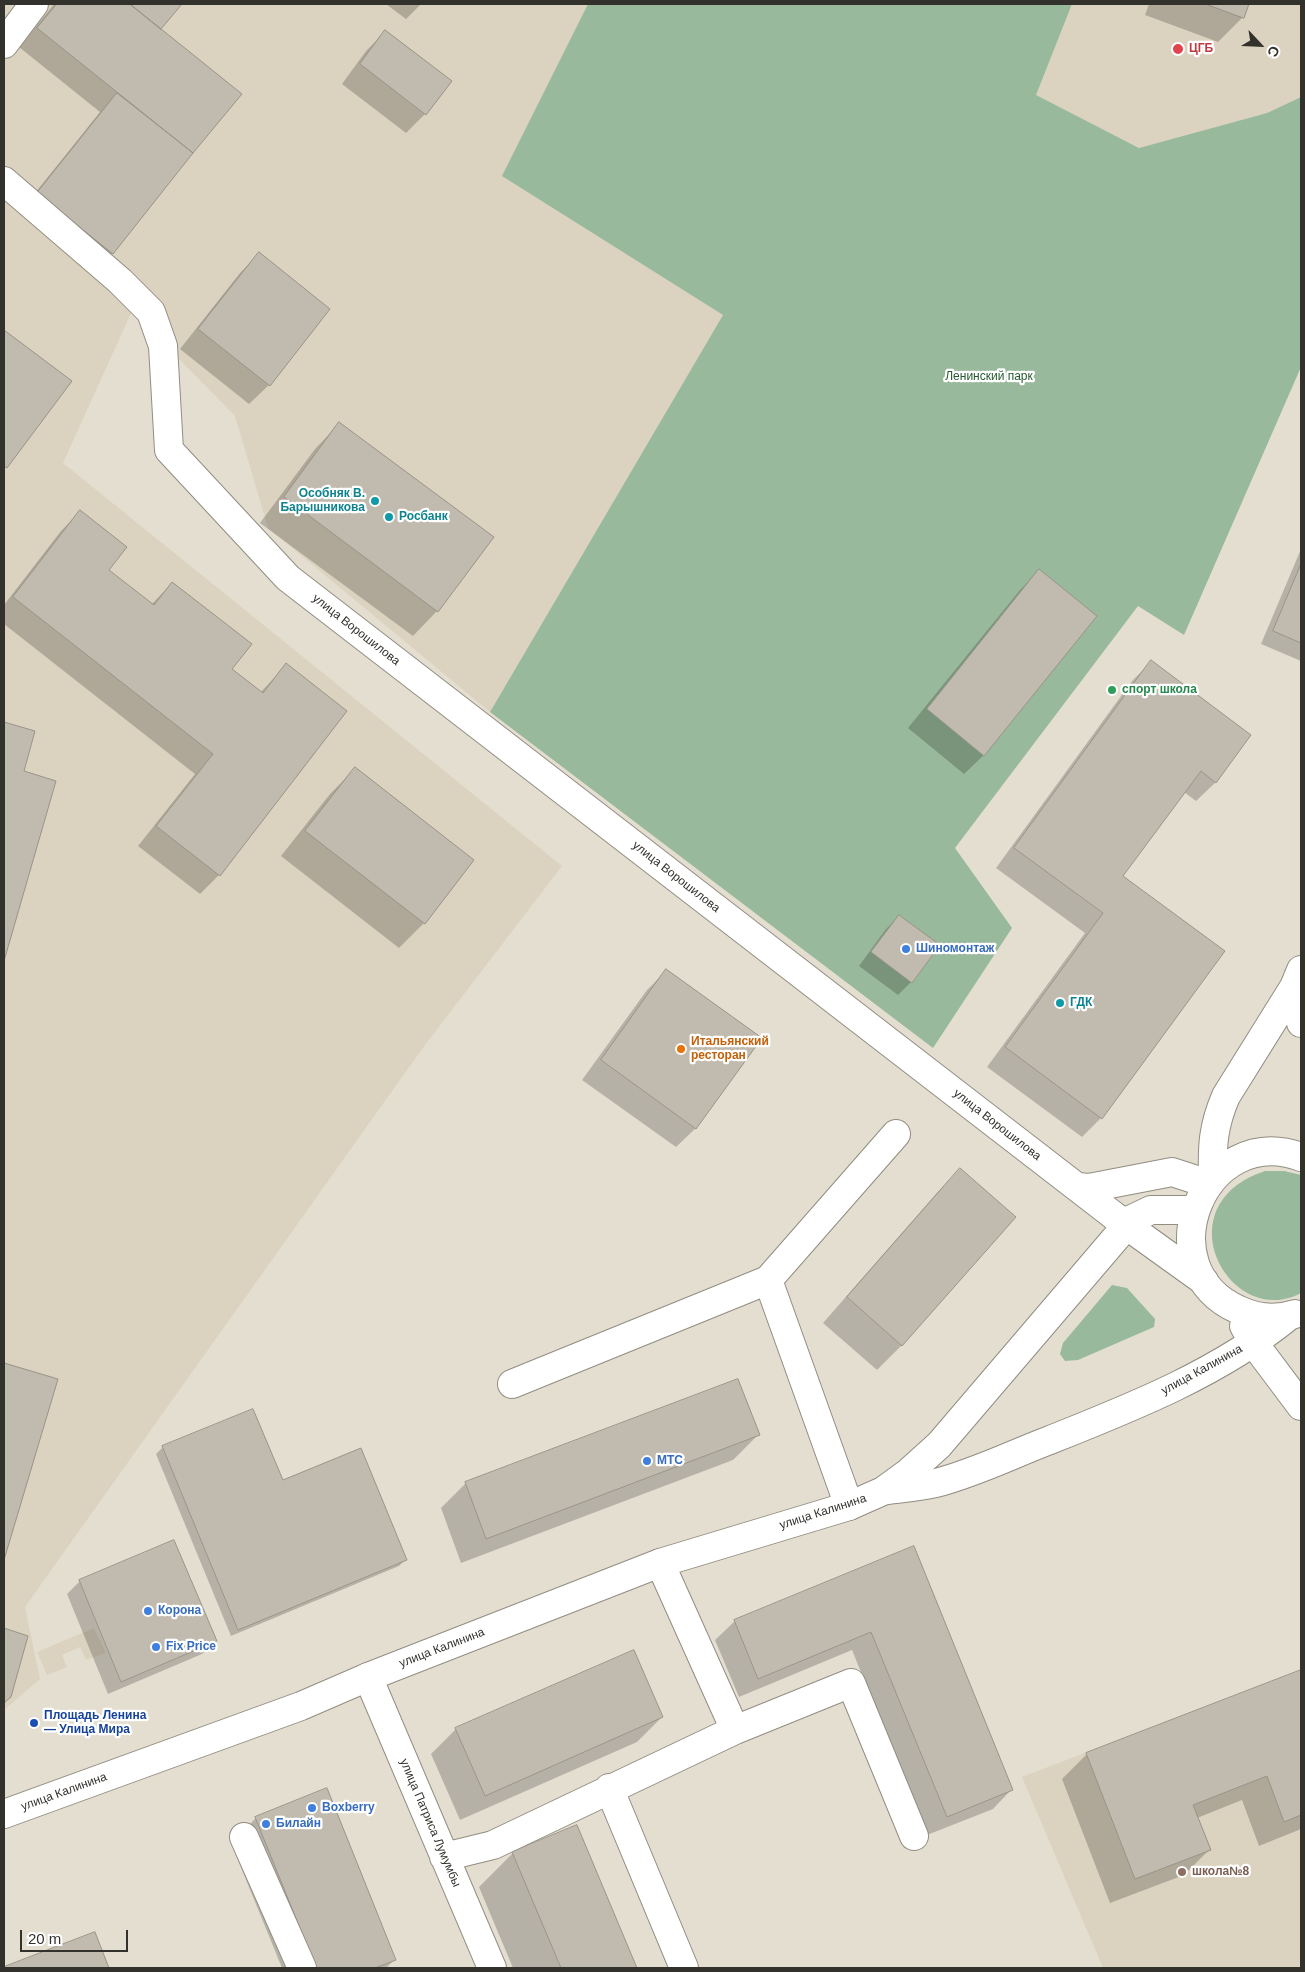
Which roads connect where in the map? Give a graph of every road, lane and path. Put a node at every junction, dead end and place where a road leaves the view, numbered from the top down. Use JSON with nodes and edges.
{"nodes":[{"id":1,"x":34,"y":4,"type":"edge"},
{"id":2,"x":4,"y":44,"type":"edge"},
{"id":3,"x":4,"y":180,"type":"edge"},
{"id":4,"x":1300,"y":974,"type":"edge"},
{"id":5,"x":1301,"y":1024,"type":"edge"},
{"id":6,"x":896,"y":1134,"type":"dead end"},
{"id":7,"x":1299,"y":1155,"type":"edge"},
{"id":8,"x":1211,"y":1181,"type":"junction"},
{"id":9,"x":1078,"y":1187,"type":"junction"},
{"id":10,"x":1194,"y":1210,"type":"junction"},
{"id":11,"x":1126,"y":1224,"type":"junction"},
{"id":12,"x":768,"y":1280,"type":"junction"},
{"id":13,"x":1204,"y":1281,"type":"junction"},
{"id":14,"x":1234,"y":1308,"type":"junction"},
{"id":15,"x":1295,"y":1314,"type":"edge"},
{"id":16,"x":1253,"y":1342,"type":"junction"},
{"id":17,"x":512,"y":1384,"type":"dead end"},
{"id":18,"x":1301,"y":1406,"type":"edge"},
{"id":19,"x":883,"y":1491,"type":"junction"},
{"id":20,"x":849,"y":1506,"type":"junction"},
{"id":21,"x":660,"y":1563,"type":"junction"},
{"id":22,"x":368,"y":1677,"type":"junction"},
{"id":23,"x":735,"y":1730,"type":"junction"},
{"id":24,"x":609,"y":1788,"type":"junction"},
{"id":25,"x":4,"y":1814,"type":"edge"},
{"id":26,"x":914,"y":1836,"type":"dead end"},
{"id":27,"x":244,"y":1837,"type":"dead end"},
{"id":28,"x":444,"y":1857,"type":"junction"},
{"id":29,"x":302,"y":1968,"type":"edge"},
{"id":30,"x":492,"y":1968,"type":"edge"},
{"id":31,"x":684,"y":1968,"type":"edge"}],
"edges":[{"from":1,"to":2,"type":"main road"},
{"from":3,"to":9,"type":"main road","name":"улица Ворошилова"},
{"from":4,"to":5,"type":"main road"},
{"from":4,"to":8,"type":"main road"},
{"from":6,"to":12,"type":"main road"},
{"from":7,"to":8,"type":"main road"},
{"from":8,"to":9,"type":"main road"},
{"from":8,"to":10,"type":"main road"},
{"from":9,"to":11,"type":"main road","name":"улица Ворошилова"},
{"from":10,"to":11,"type":"main road"},
{"from":10,"to":13,"type":"main road"},
{"from":11,"to":13,"type":"main road","name":"улица Ворошилова"},
{"from":11,"to":19,"type":"main road","name":"улица Калинина"},
{"from":12,"to":17,"type":"main road"},
{"from":12,"to":20,"type":"main road"},
{"from":13,"to":14,"type":"main road"},
{"from":14,"to":15,"type":"main road"},
{"from":14,"to":16,"type":"main road"},
{"from":15,"to":16,"type":"main road","name":"улица Калинина"},
{"from":16,"to":18,"type":"main road"},
{"from":16,"to":19,"type":"main road","name":"улица Калинина"},
{"from":19,"to":20,"type":"main road","name":"улица Калинина"},
{"from":20,"to":21,"type":"main road","name":"улица Калинина"},
{"from":21,"to":22,"type":"main road","name":"улица Калинина"},
{"from":21,"to":23,"type":"main road"},
{"from":22,"to":25,"type":"main road","name":"улица Калинина"},
{"from":22,"to":28,"type":"main road","name":"улица Патриса Лумумбы"},
{"from":23,"to":24,"type":"main road"},
{"from":23,"to":26,"type":"main road"},
{"from":24,"to":28,"type":"main road"},
{"from":24,"to":31,"type":"main road"},
{"from":27,"to":29,"type":"main road"},
{"from":28,"to":30,"type":"main road","name":"улица Патриса Лумумбы"}]}
